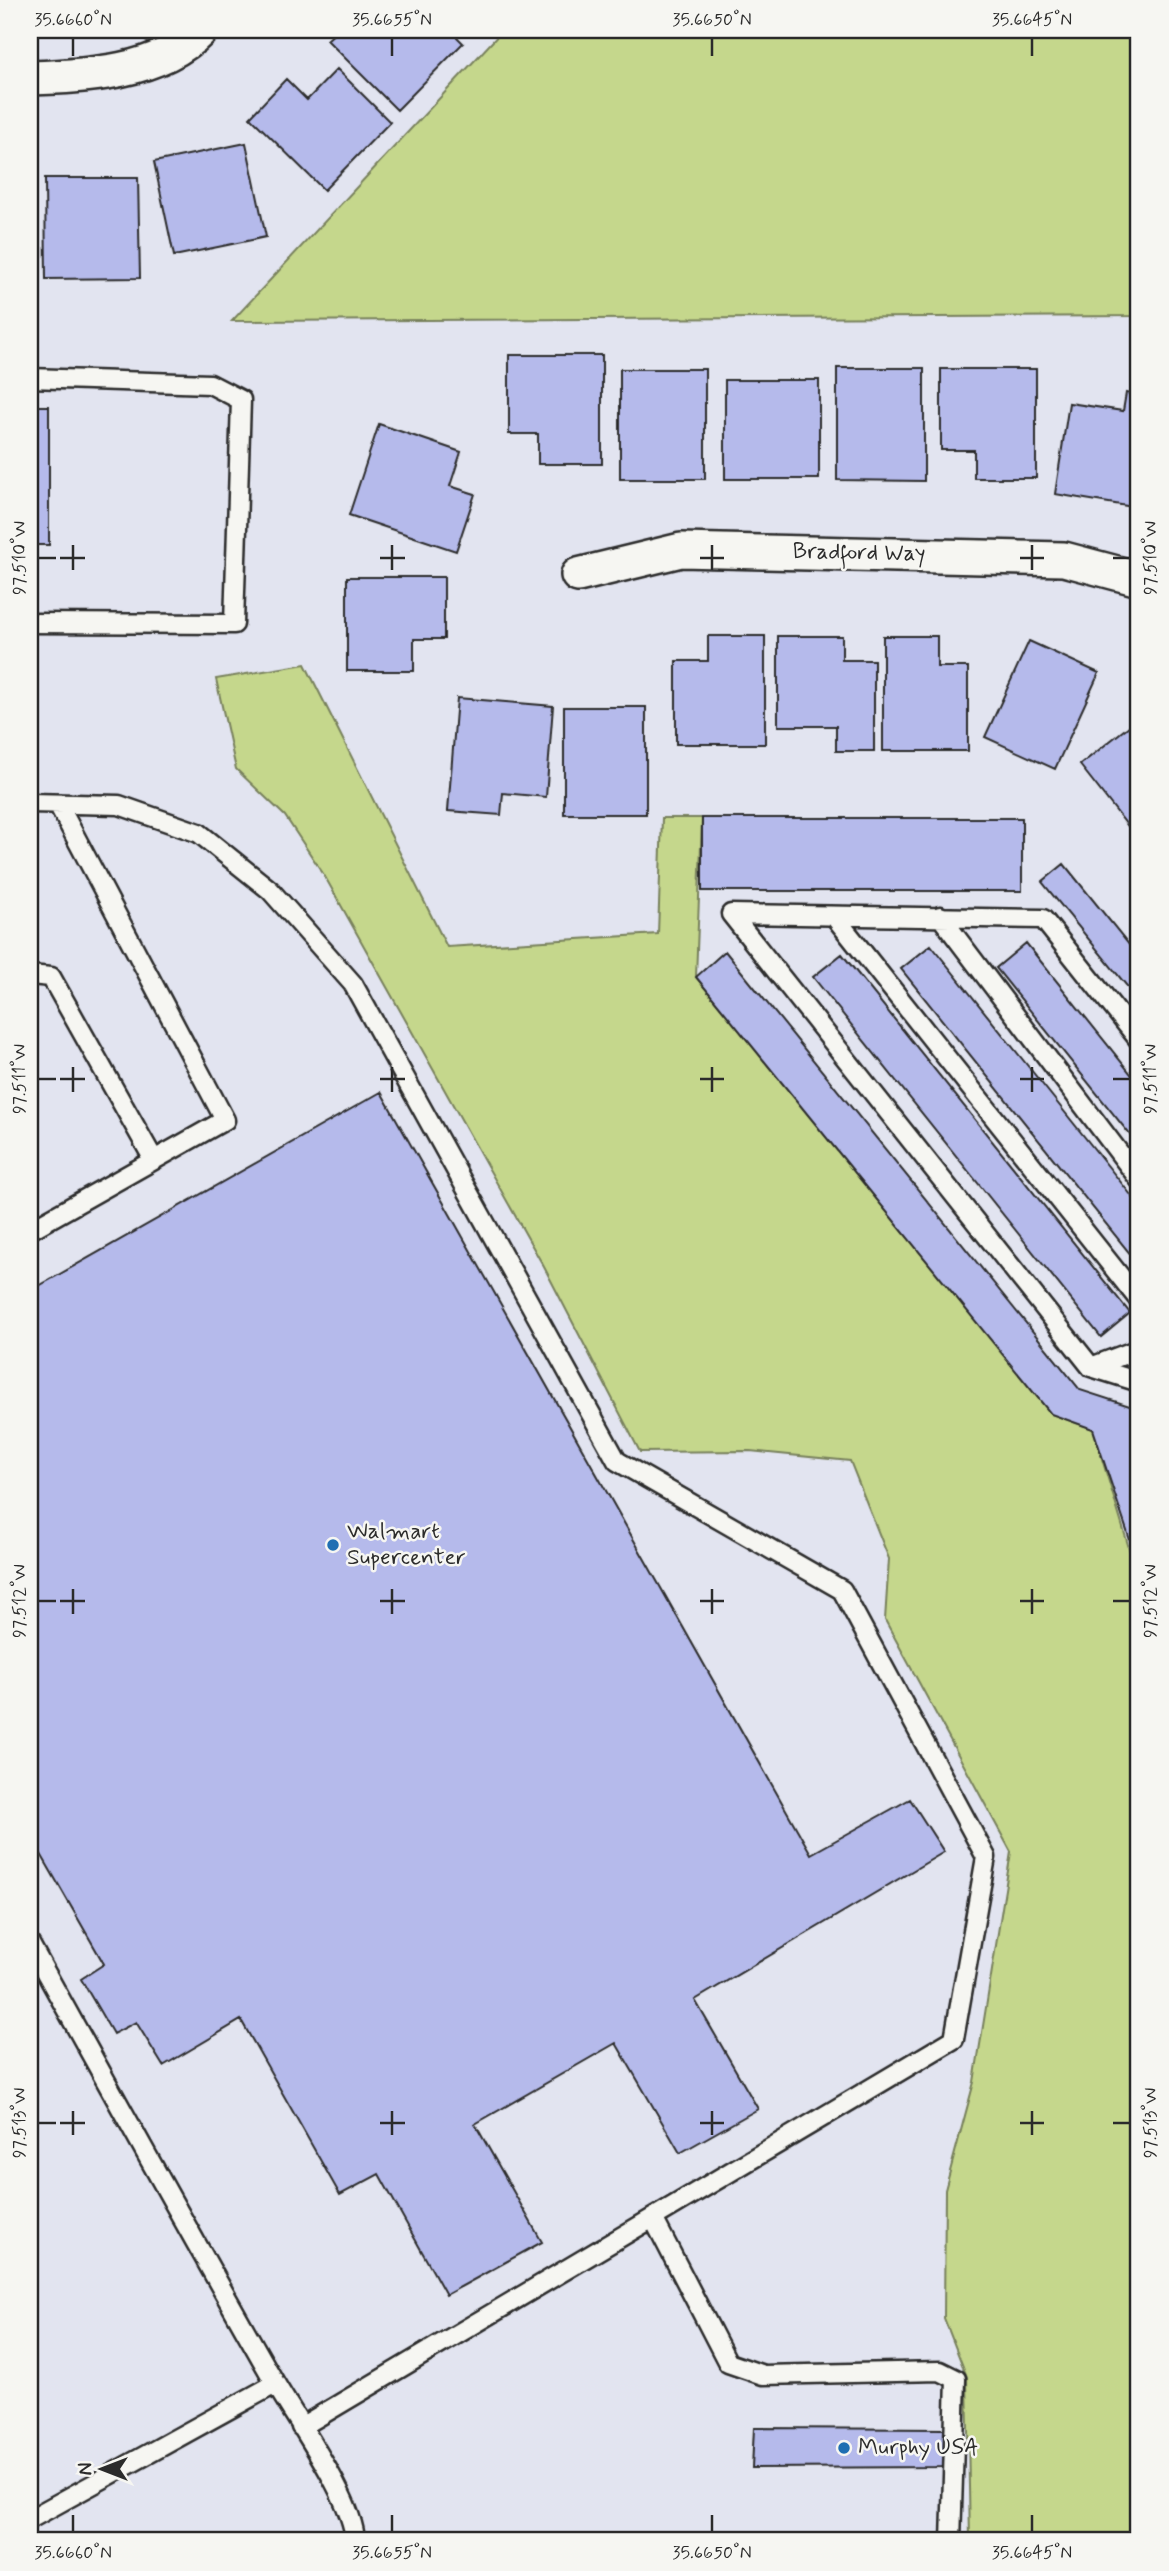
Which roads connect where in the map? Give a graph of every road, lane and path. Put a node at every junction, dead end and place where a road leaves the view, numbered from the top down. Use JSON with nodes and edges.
{"nodes":[{"id":1,"x":201,"y":30,"type":"edge"},
{"id":2,"x":30,"y":78,"type":"edge"},
{"id":3,"x":30,"y":378,"type":"edge"},
{"id":4,"x":578,"y":575,"type":"dead end"},
{"id":5,"x":1139,"y":579,"type":"edge"},
{"id":6,"x":30,"y":624,"type":"edge"},
{"id":7,"x":30,"y":803,"type":"edge"},
{"id":8,"x":58,"y":804,"type":"junction"},
{"id":9,"x":834,"y":916,"type":"junction"},
{"id":10,"x":940,"y":916,"type":"junction"},
{"id":11,"x":30,"y":975,"type":"edge"},
{"id":12,"x":1139,"y":1040,"type":"edge"},
{"id":13,"x":154,"y":1160,"type":"junction"},
{"id":14,"x":1139,"y":1180,"type":"edge"},
{"id":15,"x":30,"y":1230,"type":"edge"},
{"id":16,"x":1139,"y":1300,"type":"edge"},
{"id":17,"x":1139,"y":1349,"type":"edge"},
{"id":18,"x":1091,"y":1367,"type":"junction"},
{"id":19,"x":1139,"y":1382,"type":"edge"},
{"id":20,"x":30,"y":1944,"type":"edge"},
{"id":21,"x":653,"y":2218,"type":"junction"},
{"id":22,"x":275,"y":2384,"type":"junction"},
{"id":23,"x":302,"y":2427,"type":"junction"},
{"id":24,"x":30,"y":2518,"type":"edge"},
{"id":25,"x":355,"y":2541,"type":"edge"},
{"id":26,"x":951,"y":2541,"type":"edge"}],
"edges":[{"from":1,"to":2,"type":"street"},
{"from":3,"to":6,"type":"lane"},
{"from":4,"to":5,"type":"street","name":"Bradford Way"},
{"from":7,"to":8,"type":"lane"},
{"from":8,"to":13,"type":"lane"},
{"from":8,"to":21,"type":"lane"},
{"from":9,"to":10,"type":"lane"},
{"from":9,"to":16,"type":"lane"},
{"from":9,"to":18,"type":"lane"},
{"from":10,"to":12,"type":"lane"},
{"from":10,"to":14,"type":"lane"},
{"from":11,"to":13,"type":"lane"},
{"from":13,"to":15,"type":"lane"},
{"from":17,"to":18,"type":"lane"},
{"from":18,"to":19,"type":"lane"},
{"from":20,"to":22,"type":"lane"},
{"from":21,"to":23,"type":"lane"},
{"from":21,"to":26,"type":"lane"},
{"from":22,"to":23,"type":"lane"},
{"from":22,"to":24,"type":"lane"},
{"from":23,"to":25,"type":"lane"}]}
